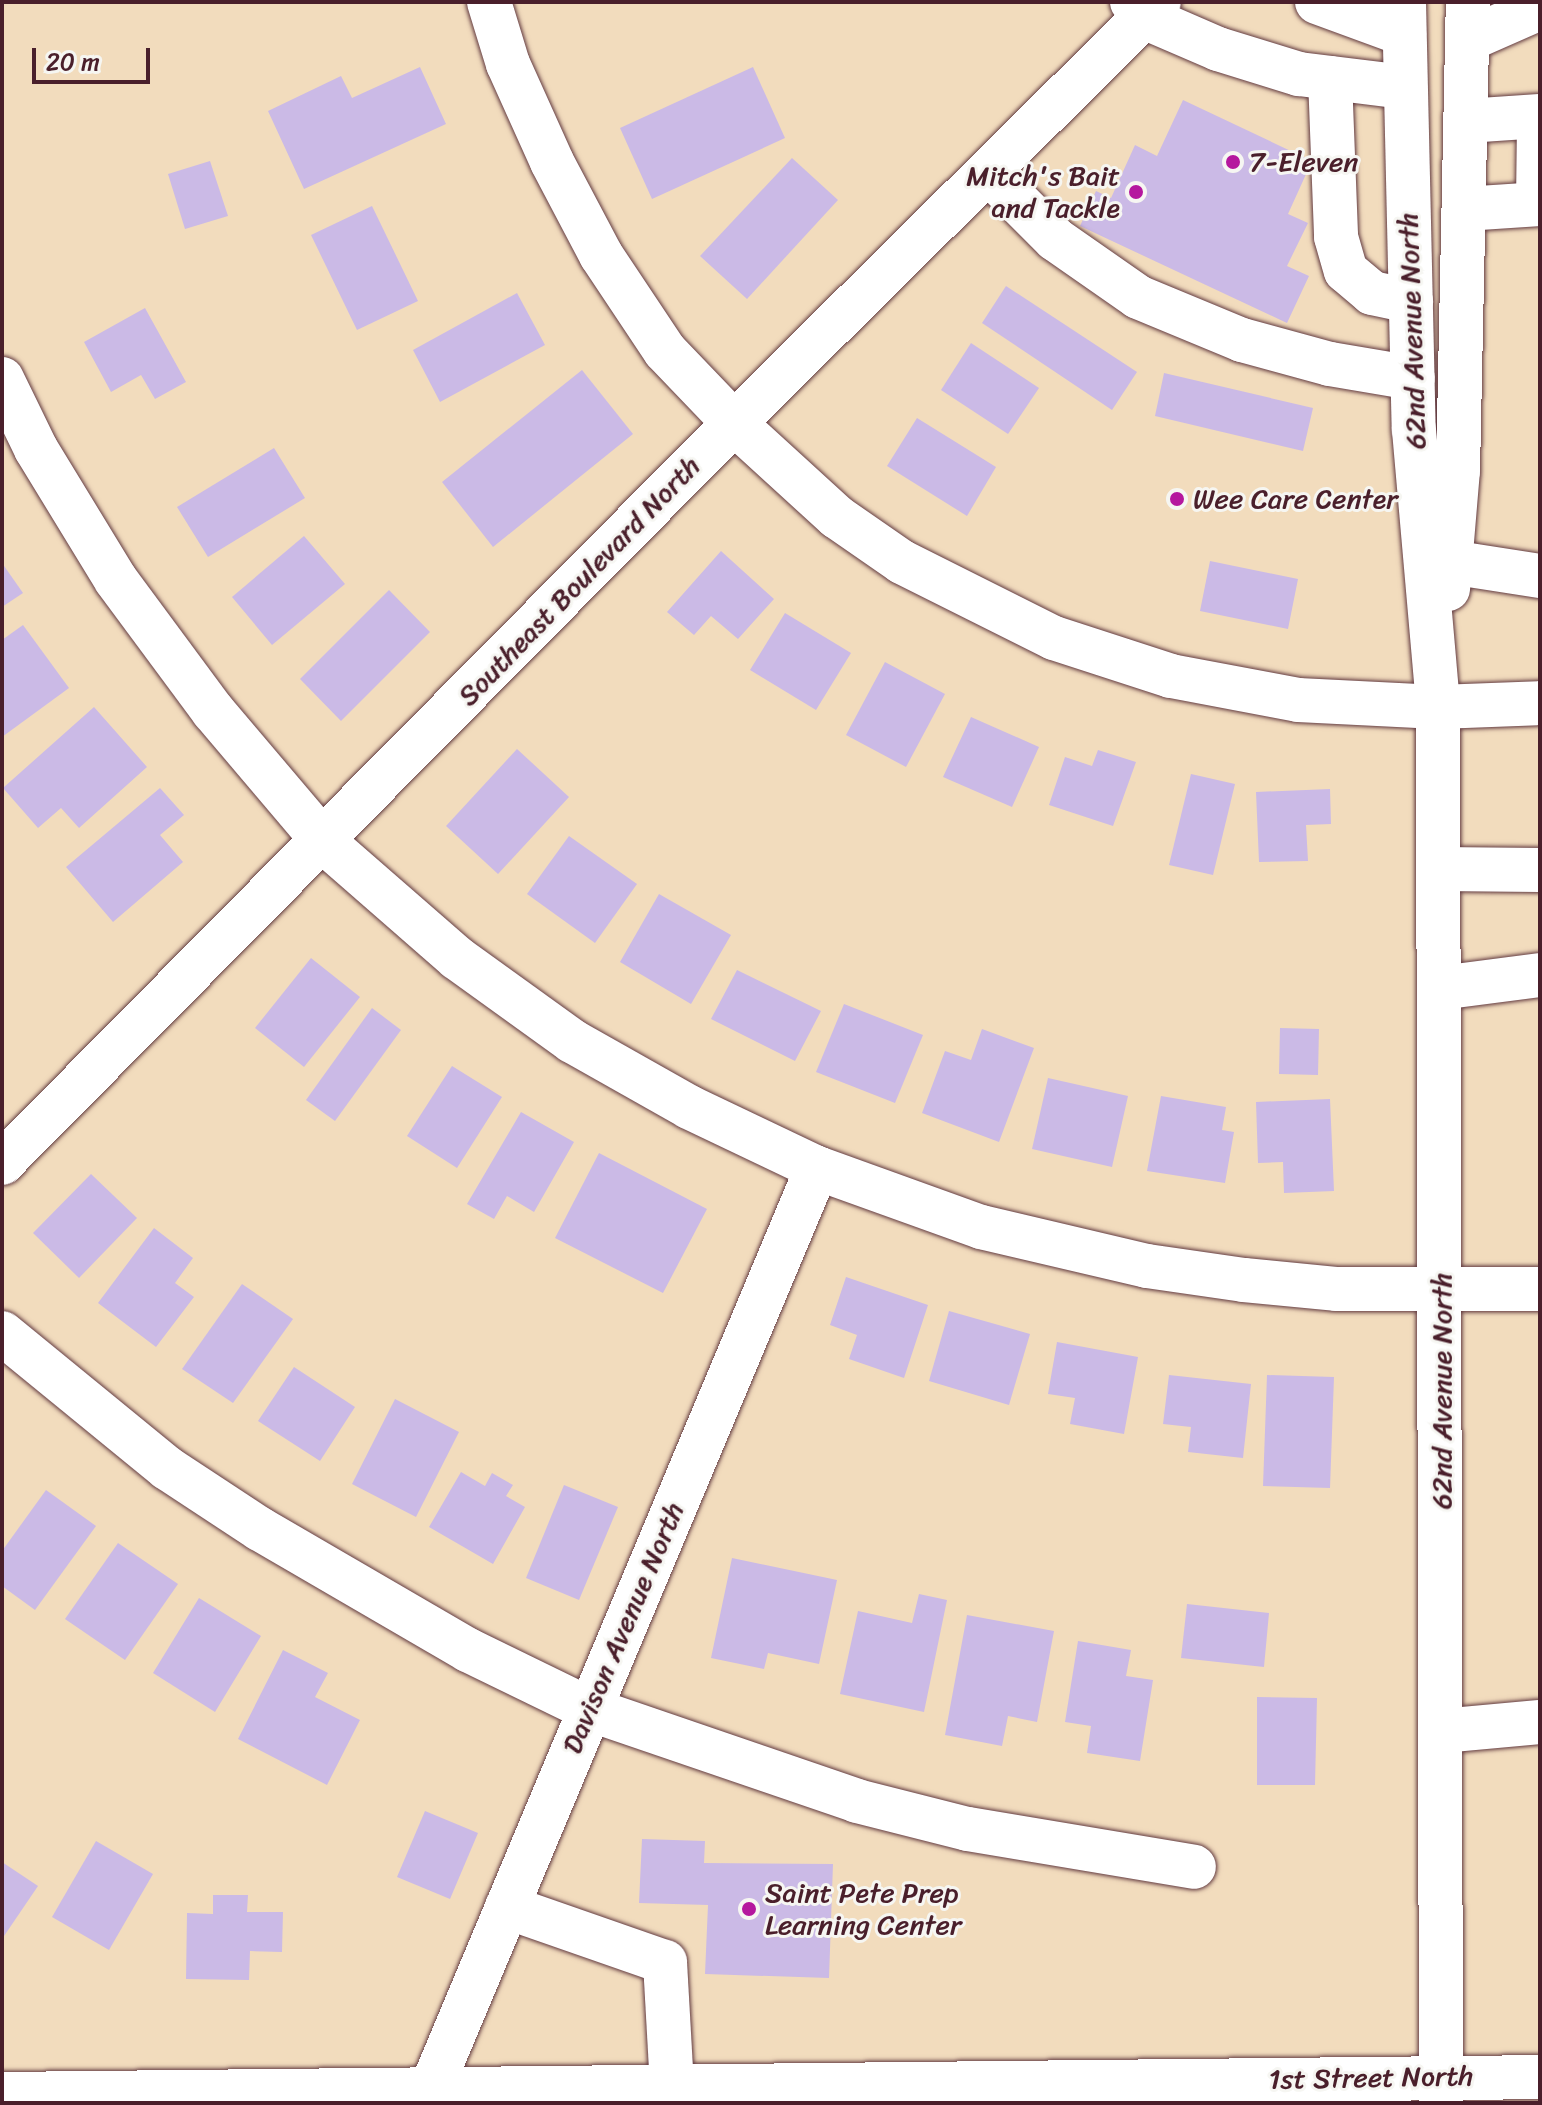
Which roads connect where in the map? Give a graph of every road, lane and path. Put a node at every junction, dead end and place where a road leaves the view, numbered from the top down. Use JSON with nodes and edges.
{"nodes":[{"id":1,"x":489,"y":2,"type":"edge"},
{"id":2,"x":1317,"y":2,"type":"edge"},
{"id":3,"x":1145,"y":7,"type":"edge"},
{"id":4,"x":1540,"y":8,"type":"edge"},
{"id":5,"x":1404,"y":18,"type":"edge"},
{"id":6,"x":1468,"y":21,"type":"edge"},
{"id":7,"x":1330,"y":78,"type":"junction"},
{"id":8,"x":1405,"y":87,"type":"junction"},
{"id":9,"x":1540,"y":117,"type":"edge"},
{"id":10,"x":1466,"y":121,"type":"junction"},
{"id":11,"x":988,"y":172,"type":"junction"},
{"id":12,"x":1539,"y":204,"type":"edge"},
{"id":13,"x":1464,"y":209,"type":"junction"},
{"id":14,"x":1411,"y":301,"type":"junction"},
{"id":15,"x":1413,"y":378,"type":"junction"},
{"id":16,"x":2,"y":379,"type":"edge"},
{"id":17,"x":734,"y":423,"type":"junction"},
{"id":18,"x":1450,"y":562,"type":"junction"},
{"id":19,"x":1540,"y":576,"type":"edge"},
{"id":20,"x":1540,"y":703,"type":"edge"},
{"id":21,"x":1438,"y":707,"type":"junction"},
{"id":22,"x":324,"y":842,"type":"junction"},
{"id":23,"x":1439,"y":869,"type":"junction"},
{"id":24,"x":1540,"y":870,"type":"edge"},
{"id":25,"x":1540,"y":975,"type":"edge"},
{"id":26,"x":1440,"y":988,"type":"junction"},
{"id":27,"x":2,"y":1163,"type":"edge"},
{"id":28,"x":817,"y":1168,"type":"junction"},
{"id":29,"x":1540,"y":1289,"type":"edge"},
{"id":30,"x":1442,"y":1292,"type":"junction"},
{"id":31,"x":2,"y":1333,"type":"edge"},
{"id":32,"x":589,"y":1709,"type":"junction"},
{"id":33,"x":1540,"y":1722,"type":"edge"},
{"id":34,"x":1441,"y":1731,"type":"junction"},
{"id":35,"x":1194,"y":1867,"type":"dead end"},
{"id":36,"x":507,"y":1907,"type":"junction"},
{"id":37,"x":1540,"y":2077,"type":"edge"},
{"id":38,"x":672,"y":2088,"type":"junction"},
{"id":39,"x":1441,"y":2089,"type":"edge"},
{"id":40,"x":2,"y":2094,"type":"edge"},
{"id":41,"x":951,"y":2094,"type":"edge"},
{"id":42,"x":428,"y":2096,"type":"edge"}],
"edges":[{"from":1,"to":17,"type":"street"},
{"from":2,"to":5,"type":"street"},
{"from":3,"to":7,"type":"street"},
{"from":3,"to":11,"type":"street","name":"Southeast Boulevard North"},
{"from":4,"to":6,"type":"street"},
{"from":5,"to":8,"type":"street","name":"62nd Avenue North"},
{"from":6,"to":10,"type":"street","name":"62nd Avenue North"},
{"from":7,"to":8,"type":"street"},
{"from":7,"to":14,"type":"street"},
{"from":8,"to":14,"type":"street","name":"62nd Avenue North"},
{"from":9,"to":10,"type":"street"},
{"from":9,"to":12,"type":"street"},
{"from":10,"to":13,"type":"street","name":"62nd Avenue North"},
{"from":11,"to":15,"type":"street"},
{"from":11,"to":17,"type":"street","name":"Southeast Boulevard North"},
{"from":12,"to":13,"type":"street"},
{"from":13,"to":18,"type":"street","name":"62nd Avenue North"},
{"from":14,"to":15,"type":"street","name":"62nd Avenue North"},
{"from":15,"to":21,"type":"street","name":"62nd Avenue North"},
{"from":16,"to":22,"type":"street"},
{"from":17,"to":21,"type":"street"},
{"from":17,"to":22,"type":"street","name":"Southeast Boulevard North"},
{"from":18,"to":19,"type":"street"},
{"from":18,"to":21,"type":"street","name":"62nd Avenue North"},
{"from":20,"to":21,"type":"street"},
{"from":21,"to":23,"type":"street","name":"62nd Avenue North"},
{"from":22,"to":27,"type":"street","name":"Southeast Boulevard North"},
{"from":22,"to":28,"type":"street"},
{"from":23,"to":24,"type":"street"},
{"from":23,"to":26,"type":"street","name":"62nd Avenue North"},
{"from":25,"to":26,"type":"street"},
{"from":26,"to":30,"type":"street","name":"62nd Avenue North"},
{"from":28,"to":30,"type":"street"},
{"from":28,"to":32,"type":"street","name":"Davison Avenue North"},
{"from":29,"to":30,"type":"street"},
{"from":30,"to":34,"type":"street","name":"62nd Avenue North"},
{"from":31,"to":32,"type":"street"},
{"from":32,"to":35,"type":"street"},
{"from":32,"to":36,"type":"street","name":"Davison Avenue North"},
{"from":33,"to":34,"type":"street"},
{"from":34,"to":39,"type":"street","name":"62nd Avenue North"},
{"from":36,"to":38,"type":"street"},
{"from":36,"to":42,"type":"street","name":"Davison Avenue North"},
{"from":37,"to":39,"type":"street","name":"1st Street North"},
{"from":38,"to":41,"type":"street","name":"1st Street North"},
{"from":38,"to":42,"type":"street","name":"1st Street North"},
{"from":39,"to":41,"type":"street","name":"1st Street North"},
{"from":40,"to":42,"type":"street","name":"1st Street North"}]}
